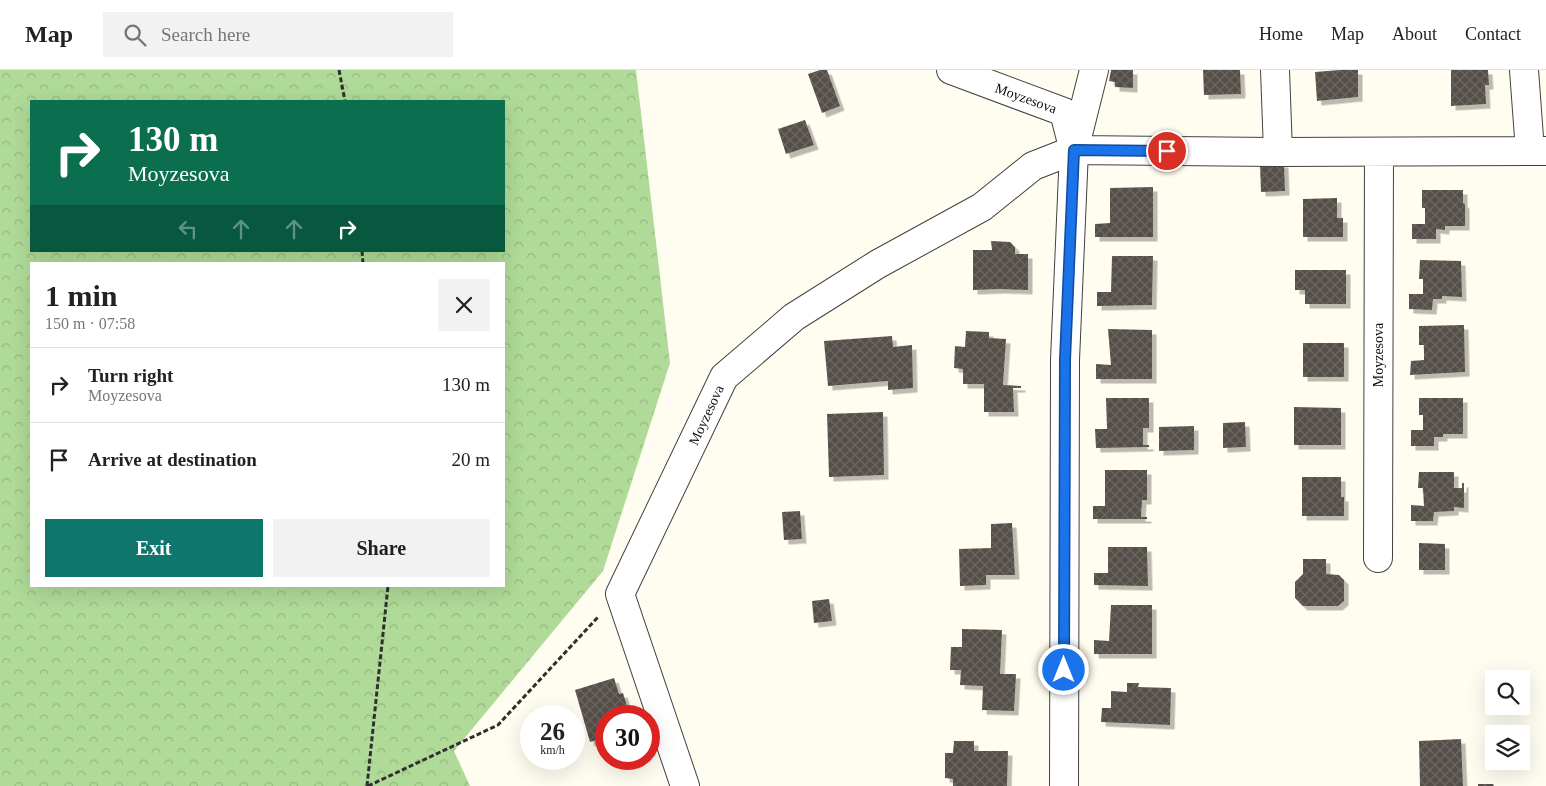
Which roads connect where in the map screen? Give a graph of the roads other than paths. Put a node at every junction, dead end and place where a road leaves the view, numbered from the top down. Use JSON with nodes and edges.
{"nodes":[{"id":1,"x":951,"y":70,"type":"edge"},
{"id":2,"x":1094,"y":70,"type":"edge"},
{"id":3,"x":1275,"y":70,"type":"edge"},
{"id":4,"x":1524,"y":70,"type":"edge"},
{"id":5,"x":1074,"y":150,"type":"junction"},
{"id":6,"x":1538,"y":151,"type":"edge"},
{"id":7,"x":1278,"y":152,"type":"junction"},
{"id":8,"x":1378,"y":152,"type":"junction"},
{"id":9,"x":1378,"y":558,"type":"dead end"},
{"id":10,"x":686,"y":786,"type":"edge"},
{"id":11,"x":1064,"y":786,"type":"edge"}],
"edges":[{"from":1,"to":5,"type":"street","name":"Moyzesova"},
{"from":2,"to":5,"type":"street","name":"Moyzesova"},
{"from":3,"to":7,"type":"street"},
{"from":4,"to":6,"type":"street","name":"Moyzesova"},
{"from":5,"to":7,"type":"street","name":"Moyzesova"},
{"from":5,"to":10,"type":"street","name":"Moyzesova"},
{"from":5,"to":11,"type":"street","name":"Moyzesova"},
{"from":6,"to":8,"type":"street","name":"Moyzesova"},
{"from":7,"to":8,"type":"street","name":"Moyzesova"},
{"from":8,"to":9,"type":"street","name":"Moyzesova"}]}
